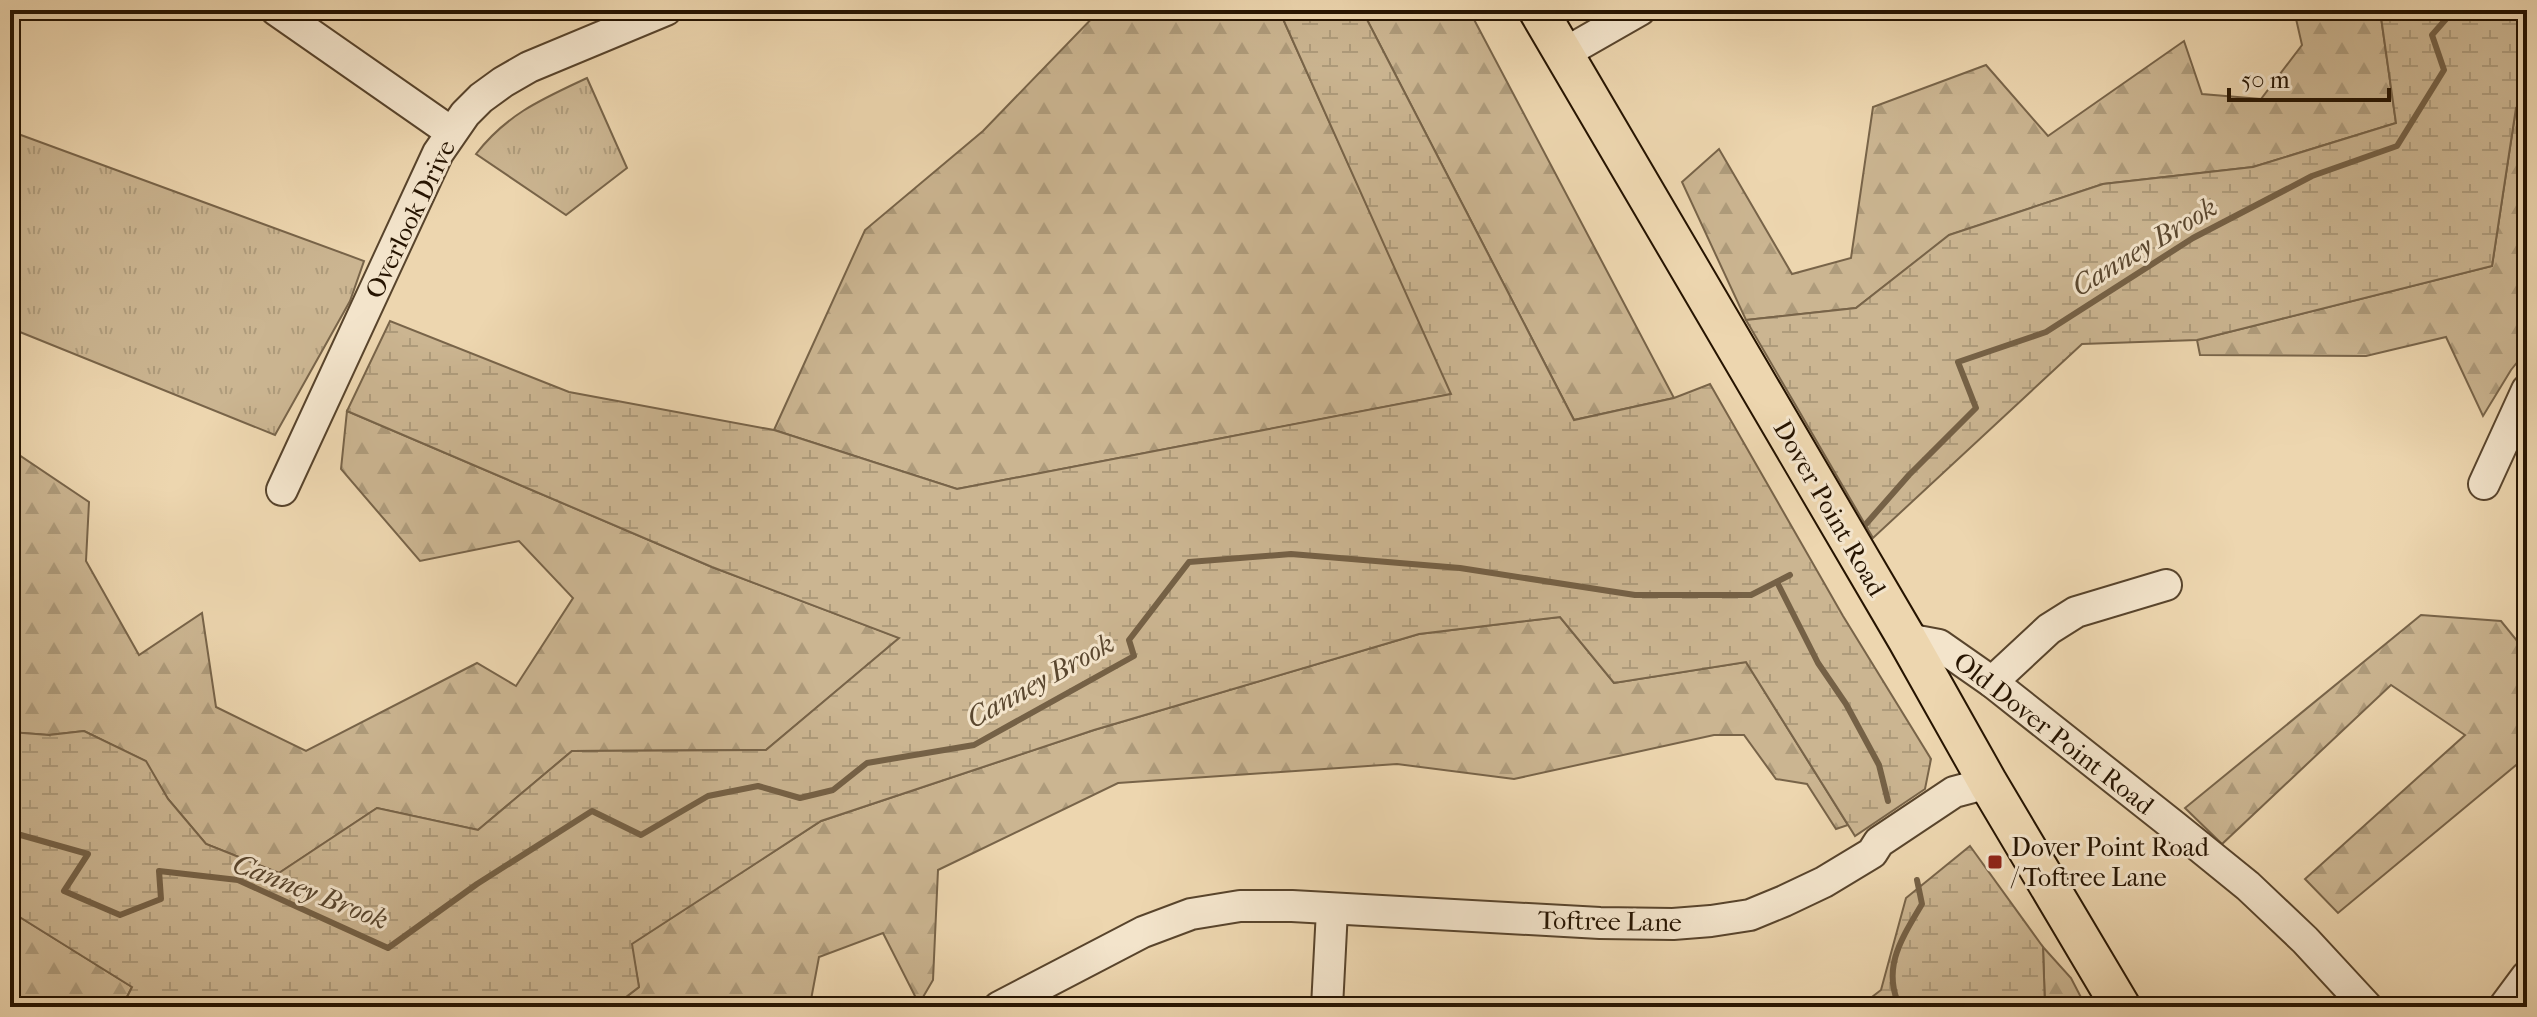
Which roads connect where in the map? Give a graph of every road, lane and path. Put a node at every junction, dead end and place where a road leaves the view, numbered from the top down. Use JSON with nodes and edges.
{"nodes":[{"id":1,"x":276,"y":10,"type":"edge"},
{"id":2,"x":666,"y":10,"type":"edge"},
{"id":3,"x":1538,"y":10,"type":"edge"},
{"id":4,"x":1640,"y":10,"type":"edge"},
{"id":5,"x":1563,"y":54,"type":"junction"},
{"id":6,"x":451,"y":132,"type":"junction"},
{"id":7,"x":2527,"y":390,"type":"edge"},
{"id":8,"x":2484,"y":484,"type":"dead end"},
{"id":9,"x":282,"y":490,"type":"dead end"},
{"id":10,"x":2166,"y":585,"type":"dead end"},
{"id":11,"x":1907,"y":639,"type":"junction"},
{"id":12,"x":1992,"y":682,"type":"junction"},
{"id":13,"x":1988,"y":783,"type":"junction"},
{"id":14,"x":1332,"y":910,"type":"junction"},
{"id":15,"x":2527,"y":976,"type":"edge"},
{"id":16,"x":999,"y":1007,"type":"edge"},
{"id":17,"x":1327,"y":1007,"type":"edge"},
{"id":18,"x":2121,"y":1007,"type":"edge"},
{"id":19,"x":2367,"y":1007,"type":"edge"},
{"id":20,"x":2504,"y":1007,"type":"edge"}],
"edges":[{"from":1,"to":6,"type":"street"},
{"from":2,"to":6,"type":"street","name":"Overlook Drive"},
{"from":3,"to":5,"type":"main road","name":"Dover Point Road"},
{"from":4,"to":5,"type":"street"},
{"from":5,"to":11,"type":"main road","name":"Dover Point Road"},
{"from":6,"to":9,"type":"street","name":"Overlook Drive"},
{"from":7,"to":8,"type":"street"},
{"from":10,"to":12,"type":"street"},
{"from":11,"to":12,"type":"street","name":"Old Dover Point Road"},
{"from":11,"to":13,"type":"main road","name":"Dover Point Road"},
{"from":12,"to":19,"type":"street","name":"Old Dover Point Road"},
{"from":13,"to":14,"type":"street","name":"Toftree Lane"},
{"from":13,"to":18,"type":"main road","name":"Dover Point Road"},
{"from":14,"to":16,"type":"street","name":"Toftree Lane"},
{"from":14,"to":17,"type":"street"},
{"from":15,"to":20,"type":"street"}]}
